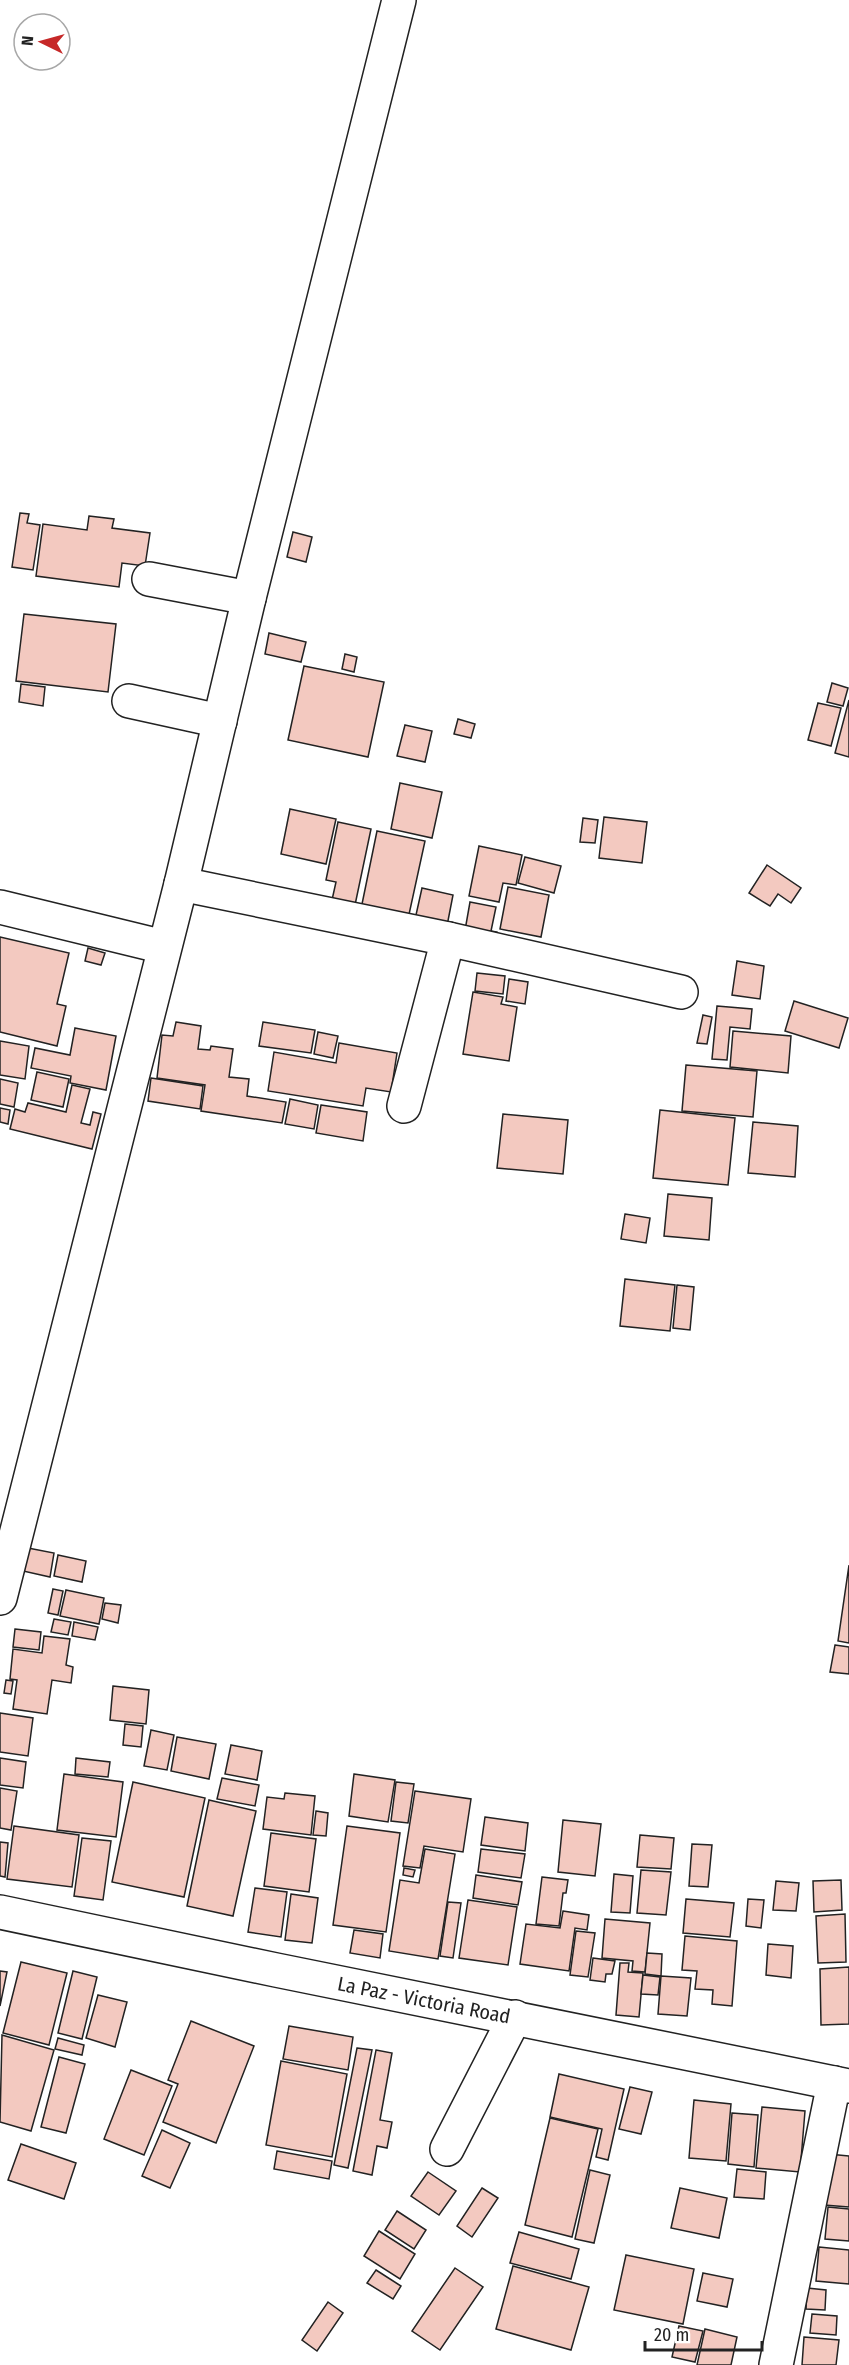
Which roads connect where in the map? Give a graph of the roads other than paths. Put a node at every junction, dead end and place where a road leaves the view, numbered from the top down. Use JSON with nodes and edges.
{"nodes":[{"id":1,"x":399,"y":0,"type":"edge"},
{"id":2,"x":148,"y":579,"type":"dead end"},
{"id":3,"x":249,"y":598,"type":"junction"},
{"id":4,"x":129,"y":701,"type":"dead end"},
{"id":5,"x":220,"y":721,"type":"junction"},
{"id":6,"x":181,"y":884,"type":"junction"},
{"id":7,"x":0,"y":907,"type":"edge"},
{"id":8,"x":448,"y":939,"type":"junction"},
{"id":9,"x":164,"y":947,"type":"junction"},
{"id":10,"x":681,"y":992,"type":"dead end"},
{"id":11,"x":404,"y":1106,"type":"dead end"},
{"id":12,"x":0,"y":1598,"type":"edge"},
{"id":13,"x":0,"y":1912,"type":"edge"},
{"id":14,"x":515,"y":2018,"type":"junction"},
{"id":15,"x":842,"y":2085,"type":"edge"},
{"id":16,"x":447,"y":2149,"type":"dead end"},
{"id":17,"x":776,"y":2365,"type":"edge"}],
"edges":[{"from":1,"to":3,"type":"street"},
{"from":2,"to":3,"type":"street"},
{"from":3,"to":5,"type":"street"},
{"from":4,"to":5,"type":"street"},
{"from":5,"to":6,"type":"street"},
{"from":6,"to":8,"type":"street"},
{"from":6,"to":9,"type":"street"},
{"from":7,"to":9,"type":"street"},
{"from":8,"to":10,"type":"street"},
{"from":8,"to":11,"type":"street"},
{"from":9,"to":12,"type":"street"},
{"from":13,"to":14,"type":"street","name":"La Paz - Victoria Road"},
{"from":14,"to":15,"type":"street","name":"La Paz - Victoria Road"},
{"from":14,"to":16,"type":"street"},
{"from":15,"to":17,"type":"street"}]}
